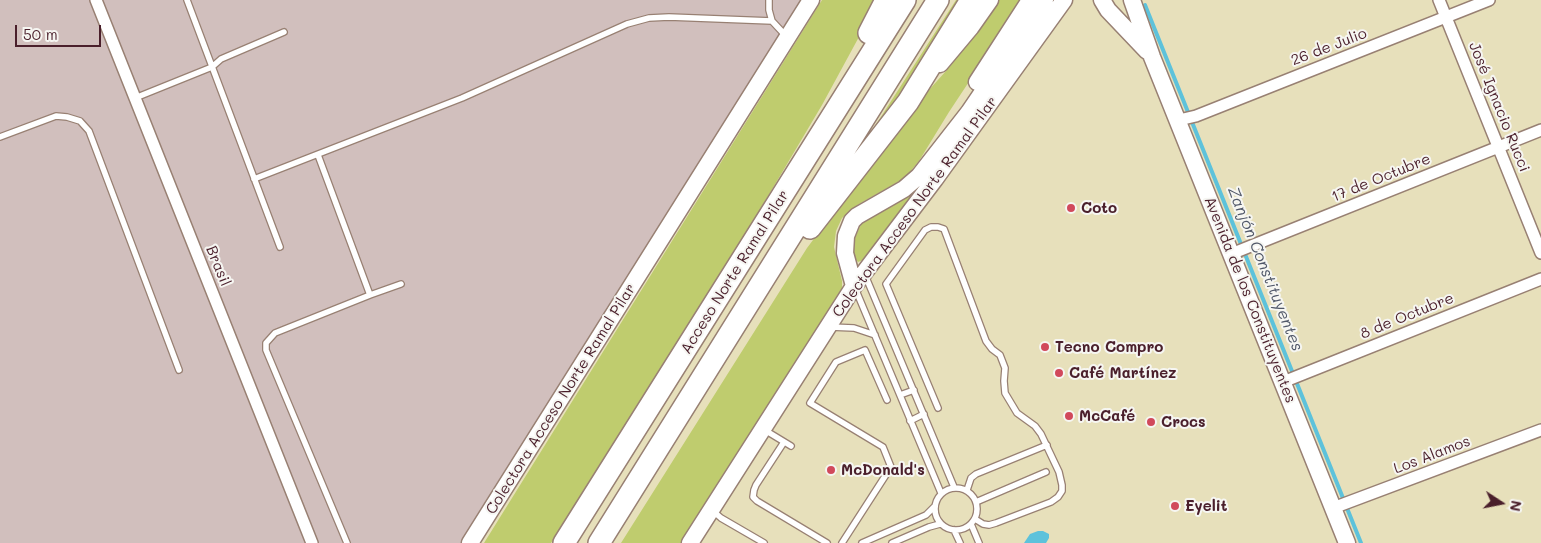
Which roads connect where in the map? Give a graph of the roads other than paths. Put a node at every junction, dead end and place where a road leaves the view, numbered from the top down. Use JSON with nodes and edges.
{"nodes":[{"id":1,"x":96,"y":0,"type":"edge"},
{"id":2,"x":187,"y":0,"type":"edge"},
{"id":3,"x":769,"y":0,"type":"edge"},
{"id":4,"x":811,"y":0,"type":"edge"},
{"id":5,"x":886,"y":0,"type":"edge"},
{"id":6,"x":905,"y":0,"type":"edge"},
{"id":7,"x":938,"y":0,"type":"edge"},
{"id":8,"x":970,"y":0,"type":"edge"},
{"id":9,"x":990,"y":0,"type":"edge"},
{"id":10,"x":1030,"y":0,"type":"edge"},
{"id":11,"x":1045,"y":0,"type":"edge"},
{"id":12,"x":1064,"y":0,"type":"edge"},
{"id":13,"x":1102,"y":0,"type":"edge"},
{"id":14,"x":1132,"y":0,"type":"edge"},
{"id":15,"x":1439,"y":0,"type":"edge"},
{"id":16,"x":1489,"y":0,"type":"edge"},
{"id":17,"x":1446,"y":17,"type":"junction"},
{"id":18,"x":772,"y":21,"type":"junction"},
{"id":19,"x":284,"y":32,"type":"dead end"},
{"id":20,"x":788,"y":38,"type":"junction"},
{"id":21,"x":1152,"y":57,"type":"junction"},
{"id":22,"x":212,"y":67,"type":"junction"},
{"id":23,"x":134,"y":98,"type":"junction"},
{"id":24,"x":908,"y":102,"type":"junction"},
{"id":25,"x":1181,"y":120,"type":"junction"},
{"id":26,"x":1541,"y":130,"type":"edge"},
{"id":27,"x":0,"y":138,"type":"edge"},
{"id":28,"x":1499,"y":148,"type":"junction"},
{"id":29,"x":810,"y":152,"type":"junction"},
{"id":30,"x":318,"y":155,"type":"junction"},
{"id":31,"x":935,"y":156,"type":"junction"},
{"id":32,"x":254,"y":179,"type":"junction"},
{"id":33,"x":280,"y":247,"type":"dead end"},
{"id":34,"x":1234,"y":253,"type":"junction"},
{"id":35,"x":1541,"y":254,"type":"edge"},
{"id":36,"x":859,"y":279,"type":"junction"},
{"id":37,"x":1541,"y":279,"type":"edge"},
{"id":38,"x":401,"y":284,"type":"dead end"},
{"id":39,"x":370,"y":295,"type":"junction"},
{"id":40,"x":736,"y":323,"type":"junction"},
{"id":41,"x":828,"y":327,"type":"junction"},
{"id":42,"x":875,"y":335,"type":"junction"},
{"id":43,"x":179,"y":370,"type":"dead end"},
{"id":44,"x":1286,"y":381,"type":"junction"},
{"id":45,"x":914,"y":390,"type":"junction"},
{"id":46,"x":900,"y":395,"type":"junction"},
{"id":47,"x":887,"y":400,"type":"dead end"},
{"id":48,"x":938,"y":408,"type":"dead end"},
{"id":49,"x":924,"y":414,"type":"junction"},
{"id":50,"x":910,"y":421,"type":"junction"},
{"id":51,"x":763,"y":429,"type":"junction"},
{"id":52,"x":1541,"y":430,"type":"edge"},
{"id":53,"x":784,"y":442,"type":"junction"},
{"id":54,"x":1047,"y":445,"type":"junction"},
{"id":55,"x":791,"y":446,"type":"dead end"},
{"id":56,"x":1046,"y":472,"type":"dead end"},
{"id":57,"x":954,"y":487,"type":"junction"},
{"id":58,"x":967,"y":490,"type":"junction"},
{"id":59,"x":941,"y":493,"type":"junction"},
{"id":60,"x":976,"y":502,"type":"junction"},
{"id":61,"x":1337,"y":506,"type":"junction"},
{"id":62,"x":934,"y":507,"type":"junction"},
{"id":63,"x":712,"y":510,"type":"junction"},
{"id":64,"x":973,"y":521,"type":"junction"},
{"id":65,"x":940,"y":524,"type":"junction"},
{"id":66,"x":954,"y":530,"type":"junction"},
{"id":67,"x":312,"y":543,"type":"edge"},
{"id":68,"x":347,"y":543,"type":"edge"},
{"id":69,"x":470,"y":543,"type":"edge"},
{"id":70,"x":564,"y":543,"type":"edge"},
{"id":71,"x":598,"y":543,"type":"edge"},
{"id":72,"x":690,"y":543,"type":"edge"},
{"id":73,"x":764,"y":543,"type":"edge"},
{"id":74,"x":828,"y":543,"type":"edge"},
{"id":75,"x":842,"y":543,"type":"edge"},
{"id":76,"x":862,"y":543,"type":"edge"},
{"id":77,"x":892,"y":543,"type":"edge"},
{"id":78,"x":960,"y":543,"type":"edge"},
{"id":79,"x":979,"y":543,"type":"edge"},
{"id":80,"x":1347,"y":543,"type":"edge"}],
"edges":[{"from":1,"to":23,"type":"street","name":"Brasil"},
{"from":2,"to":22,"type":"lane"},
{"from":3,"to":18,"type":"lane"},
{"from":4,"to":20,"type":"street","name":"Colectora Acceso Norte Ramal Pilar"},
{"from":5,"to":29,"type":"highway"},
{"from":6,"to":29,"type":"highway","name":"Acceso Norte Ramal Pilar"},
{"from":7,"to":40,"type":"highway","name":"Acceso Norte Ramal Pilar"},
{"from":8,"to":24,"type":"highway"},
{"from":9,"to":24,"type":"street"},
{"from":10,"to":31,"type":"street"},
{"from":11,"to":31,"type":"street"},
{"from":12,"to":36,"type":"street","name":"Colectora Acceso Norte Ramal Pilar"},
{"from":13,"to":21,"type":"street","name":"Avenida de los Constituyentes"},
{"from":14,"to":21,"type":"street","name":"Avenida de los Constituyentes"},
{"from":15,"to":17,"type":"street","name":"José Ignacio Rucci"},
{"from":16,"to":17,"type":"street","name":"26 de Julio"},
{"from":17,"to":25,"type":"street","name":"26 de Julio"},
{"from":17,"to":28,"type":"street","name":"José Ignacio Rucci"},
{"from":18,"to":20,"type":"lane"},
{"from":18,"to":30,"type":"lane"},
{"from":19,"to":22,"type":"lane"},
{"from":20,"to":69,"type":"street","name":"Colectora Acceso Norte Ramal Pilar"},
{"from":21,"to":25,"type":"street","name":"Avenida de los Constituyentes"},
{"from":22,"to":23,"type":"lane"},
{"from":22,"to":32,"type":"lane"},
{"from":23,"to":67,"type":"street","name":"Brasil"},
{"from":24,"to":40,"type":"highway"},
{"from":25,"to":34,"type":"street","name":"Avenida de los Constituyentes"},
{"from":26,"to":28,"type":"street","name":"17 de Octubre"},
{"from":27,"to":43,"type":"lane"},
{"from":28,"to":34,"type":"street","name":"17 de Octubre"},
{"from":28,"to":35,"type":"street","name":"José Ignacio Rucci"},
{"from":29,"to":70,"type":"highway","name":"Acceso Norte Ramal Pilar"},
{"from":30,"to":32,"type":"lane"},
{"from":30,"to":39,"type":"lane"},
{"from":31,"to":36,"type":"street"},
{"from":32,"to":33,"type":"lane"},
{"from":34,"to":44,"type":"street","name":"Avenida de los Constituyentes"},
{"from":36,"to":41,"type":"street","name":"Colectora Acceso Norte Ramal Pilar"},
{"from":36,"to":42,"type":"lane"},
{"from":36,"to":45,"type":"lane"},
{"from":37,"to":44,"type":"street","name":"8 de Octubre"},
{"from":38,"to":39,"type":"lane"},
{"from":39,"to":68,"type":"lane"},
{"from":40,"to":71,"type":"highway","name":"Acceso Norte Ramal Pilar"},
{"from":41,"to":42,"type":"lane"},
{"from":41,"to":51,"type":"street","name":"Colectora Acceso Norte Ramal Pilar"},
{"from":42,"to":46,"type":"lane"},
{"from":44,"to":61,"type":"street","name":"Avenida de los Constituyentes"},
{"from":45,"to":46,"type":"lane"},
{"from":45,"to":49,"type":"lane"},
{"from":46,"to":50,"type":"lane"},
{"from":47,"to":75,"type":"lane"},
{"from":48,"to":54,"type":"lane"},
{"from":49,"to":50,"type":"lane"},
{"from":49,"to":57,"type":"lane"},
{"from":50,"to":59,"type":"lane"},
{"from":51,"to":53,"type":"lane"},
{"from":51,"to":63,"type":"street","name":"Colectora Acceso Norte Ramal Pilar"},
{"from":52,"to":61,"type":"street","name":"Los Alamos"},
{"from":53,"to":55,"type":"lane"},
{"from":53,"to":74,"type":"lane"},
{"from":54,"to":58,"type":"lane"},
{"from":54,"to":64,"type":"lane"},
{"from":56,"to":60,"type":"lane"},
{"from":57,"to":58,"type":"lane"},
{"from":57,"to":59,"type":"lane"},
{"from":58,"to":60,"type":"lane"},
{"from":59,"to":62,"type":"lane"},
{"from":60,"to":64,"type":"lane"},
{"from":61,"to":80,"type":"street","name":"Avenida de los Constituyentes"},
{"from":62,"to":65,"type":"lane"},
{"from":62,"to":76,"type":"lane"},
{"from":63,"to":72,"type":"street","name":"Colectora Acceso Norte Ramal Pilar"},
{"from":63,"to":73,"type":"lane"},
{"from":64,"to":66,"type":"lane"},
{"from":64,"to":79,"type":"lane"},
{"from":65,"to":66,"type":"lane"},
{"from":65,"to":77,"type":"lane"},
{"from":66,"to":78,"type":"lane"}]}
